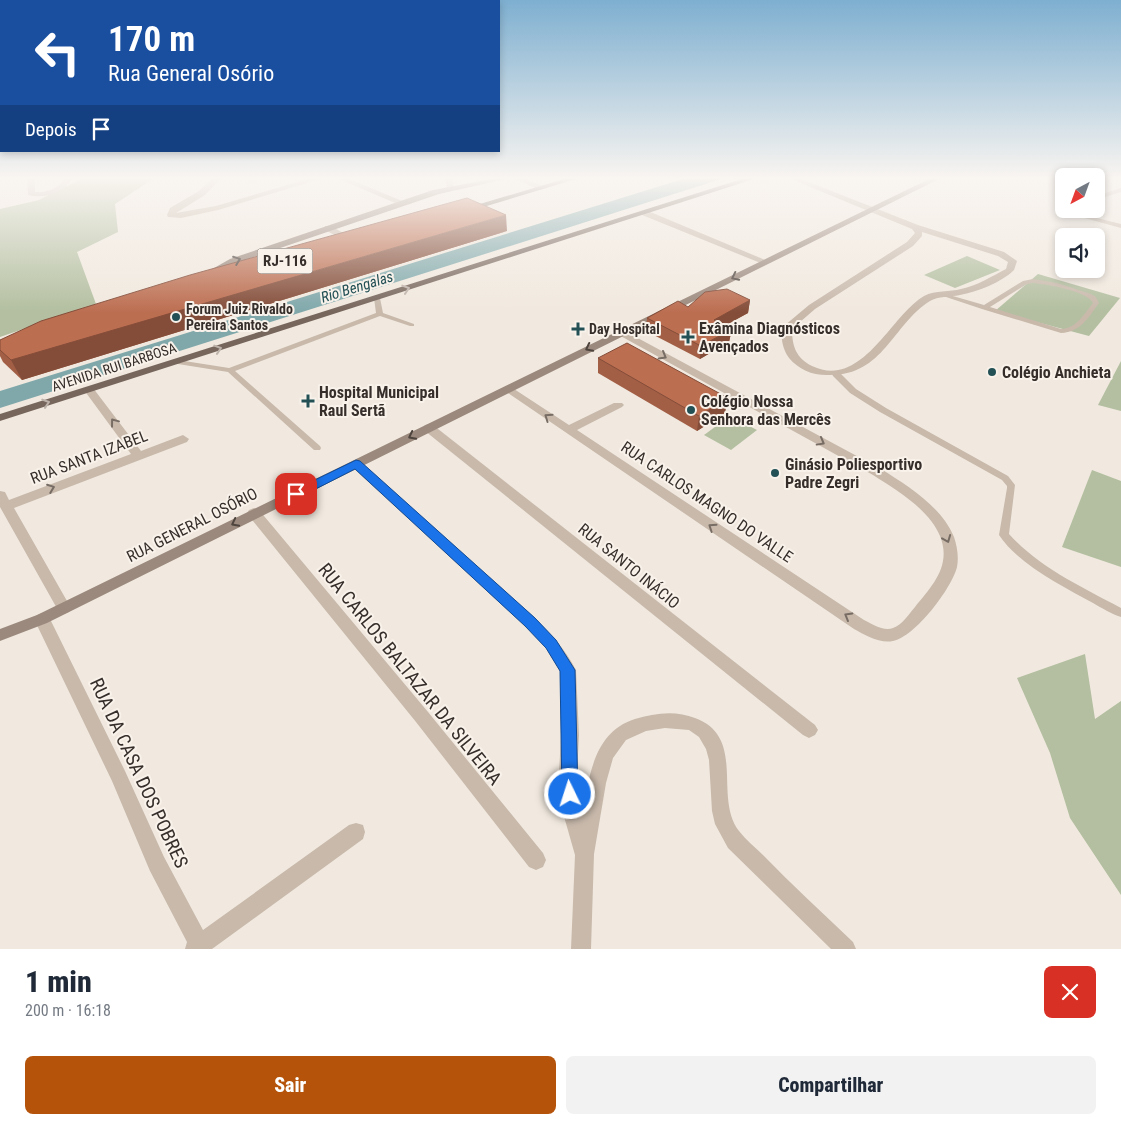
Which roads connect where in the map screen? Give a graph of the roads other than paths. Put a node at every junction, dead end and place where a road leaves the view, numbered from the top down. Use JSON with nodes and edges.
{"nodes":[{"id":1,"x":342,"y":223,"type":"edge"},
{"id":2,"x":613,"y":223,"type":"edge"},
{"id":3,"x":670,"y":223,"type":"edge"},
{"id":4,"x":843,"y":223,"type":"edge"},
{"id":5,"x":904,"y":223,"type":"edge"},
{"id":6,"x":328,"y":228,"type":"junction"},
{"id":7,"x":915,"y":228,"type":"junction"},
{"id":8,"x":357,"y":240,"type":"joint"},
{"id":9,"x":336,"y":246,"type":"edge"},
{"id":10,"x":766,"y":262,"type":"junction"},
{"id":11,"x":202,"y":276,"type":"edge"},
{"id":12,"x":946,"y":296,"type":"junction"},
{"id":13,"x":378,"y":298,"type":"junction"},
{"id":14,"x":984,"y":308,"type":"junction"},
{"id":15,"x":380,"y":314,"type":"junction"},
{"id":16,"x":412,"y":325,"type":"dead end"},
{"id":17,"x":621,"y":332,"type":"junction"},
{"id":18,"x":178,"y":362,"type":"junction"},
{"id":19,"x":230,"y":370,"type":"junction"},
{"id":20,"x":836,"y":374,"type":"junction"},
{"id":21,"x":507,"y":389,"type":"junction"},
{"id":22,"x":89,"y":390,"type":"junction"},
{"id":23,"x":618,"y":405,"type":"dead end"},
{"id":24,"x":0,"y":418,"type":"edge"},
{"id":25,"x":429,"y":428,"type":"junction"},
{"id":26,"x":568,"y":430,"type":"junction"},
{"id":27,"x":183,"y":439,"type":"dead end"},
{"id":28,"x":317,"y":448,"type":"dead end"},
{"id":29,"x":138,"y":455,"type":"junction"},
{"id":30,"x":356,"y":464,"type":"junction"},
{"id":31,"x":3,"y":500,"type":"edge"},
{"id":32,"x":254,"y":513,"type":"junction"},
{"id":33,"x":64,"y":608,"type":"junction"},
{"id":34,"x":1121,"y":613,"type":"edge"},
{"id":35,"x":42,"y":619,"type":"junction"},
{"id":36,"x":0,"y":635,"type":"edge"},
{"id":37,"x":809,"y":730,"type":"dead end"},
{"id":38,"x":356,"y":832,"type":"dead end"},
{"id":39,"x":585,"y":855,"type":"junction"},
{"id":40,"x":536,"y":860,"type":"dead end"},
{"id":41,"x":198,"y":947,"type":"edge"},
{"id":42,"x":581,"y":949,"type":"edge"},
{"id":43,"x":846,"y":949,"type":"edge"}],
"edges":[{"from":1,"to":6,"type":"street"},
{"from":13,"to":2,"type":"main road","name":"AVENIDA RUI BARBOSA","one_way":true},
{"from":3,"to":10,"type":"street"},
{"from":4,"to":10,"type":"street","name":"RUA GENERAL OSÓRIO"},
{"from":5,"to":7,"type":"street"},
{"from":6,"to":8,"type":"street"},
{"from":11,"to":6,"type":"street","one_way":true},
{"from":7,"to":12,"type":"street"},
{"from":7,"to":20,"type":"street"},
{"from":8,"to":9,"type":"main road","number":"RJ-116"},
{"from":10,"to":17,"type":"street","name":"RUA GENERAL OSÓRIO","one_way":true},
{"from":12,"to":14,"type":"lane"},
{"from":12,"to":20,"type":"street"},
{"from":13,"to":15,"type":"lane"},
{"from":18,"to":13,"type":"main road","name":"AVENIDA RUI BARBOSA","one_way":true},
{"from":14,"to":14,"type":"lane"},
{"from":15,"to":16,"type":"lane"},
{"from":15,"to":19,"type":"lane"},
{"from":17,"to":21,"type":"street","name":"RUA GENERAL OSÓRIO","one_way":true},
{"from":17,"to":26,"type":"street","name":"RUA CARLOS MAGNO DO VALLE","one_way":true},
{"from":18,"to":19,"type":"lane"},
{"from":18,"to":22,"type":"main road","name":"AVENIDA RUI BARBOSA"},
{"from":19,"to":28,"type":"lane"},
{"from":20,"to":34,"type":"lane"},
{"from":21,"to":25,"type":"street","name":"RUA GENERAL OSÓRIO"},
{"from":26,"to":21,"type":"street","name":"RUA CARLOS MAGNO DO VALLE","one_way":true},
{"from":24,"to":22,"type":"main road","name":"AVENIDA RUI BARBOSA","one_way":true},
{"from":29,"to":22,"type":"street","one_way":true},
{"from":23,"to":26,"type":"street"},
{"from":25,"to":30,"type":"street","name":"RUA GENERAL OSÓRIO","one_way":true},
{"from":25,"to":37,"type":"street","name":"RUA SANTO INÁCIO"},
{"from":27,"to":29,"type":"street","name":"RUA SANTA IZABEL"},
{"from":31,"to":29,"type":"street","name":"RUA SANTA IZABEL","one_way":true},
{"from":30,"to":32,"type":"street","name":"RUA GENERAL OSÓRIO"},
{"from":30,"to":39,"type":"street"},
{"from":31,"to":33,"type":"street"},
{"from":32,"to":33,"type":"street","name":"RUA GENERAL OSÓRIO","one_way":true},
{"from":32,"to":40,"type":"street","name":"RUA CARLOS BALTAZAR DA SILVEIRA"},
{"from":33,"to":35,"type":"street","name":"RUA GENERAL OSÓRIO"},
{"from":35,"to":36,"type":"street","name":"RUA GENERAL OSÓRIO"},
{"from":35,"to":41,"type":"street","name":"RUA DA CASA DOS POBRES"},
{"from":38,"to":41,"type":"street"},
{"from":39,"to":42,"type":"street"},
{"from":39,"to":43,"type":"street"}]}
